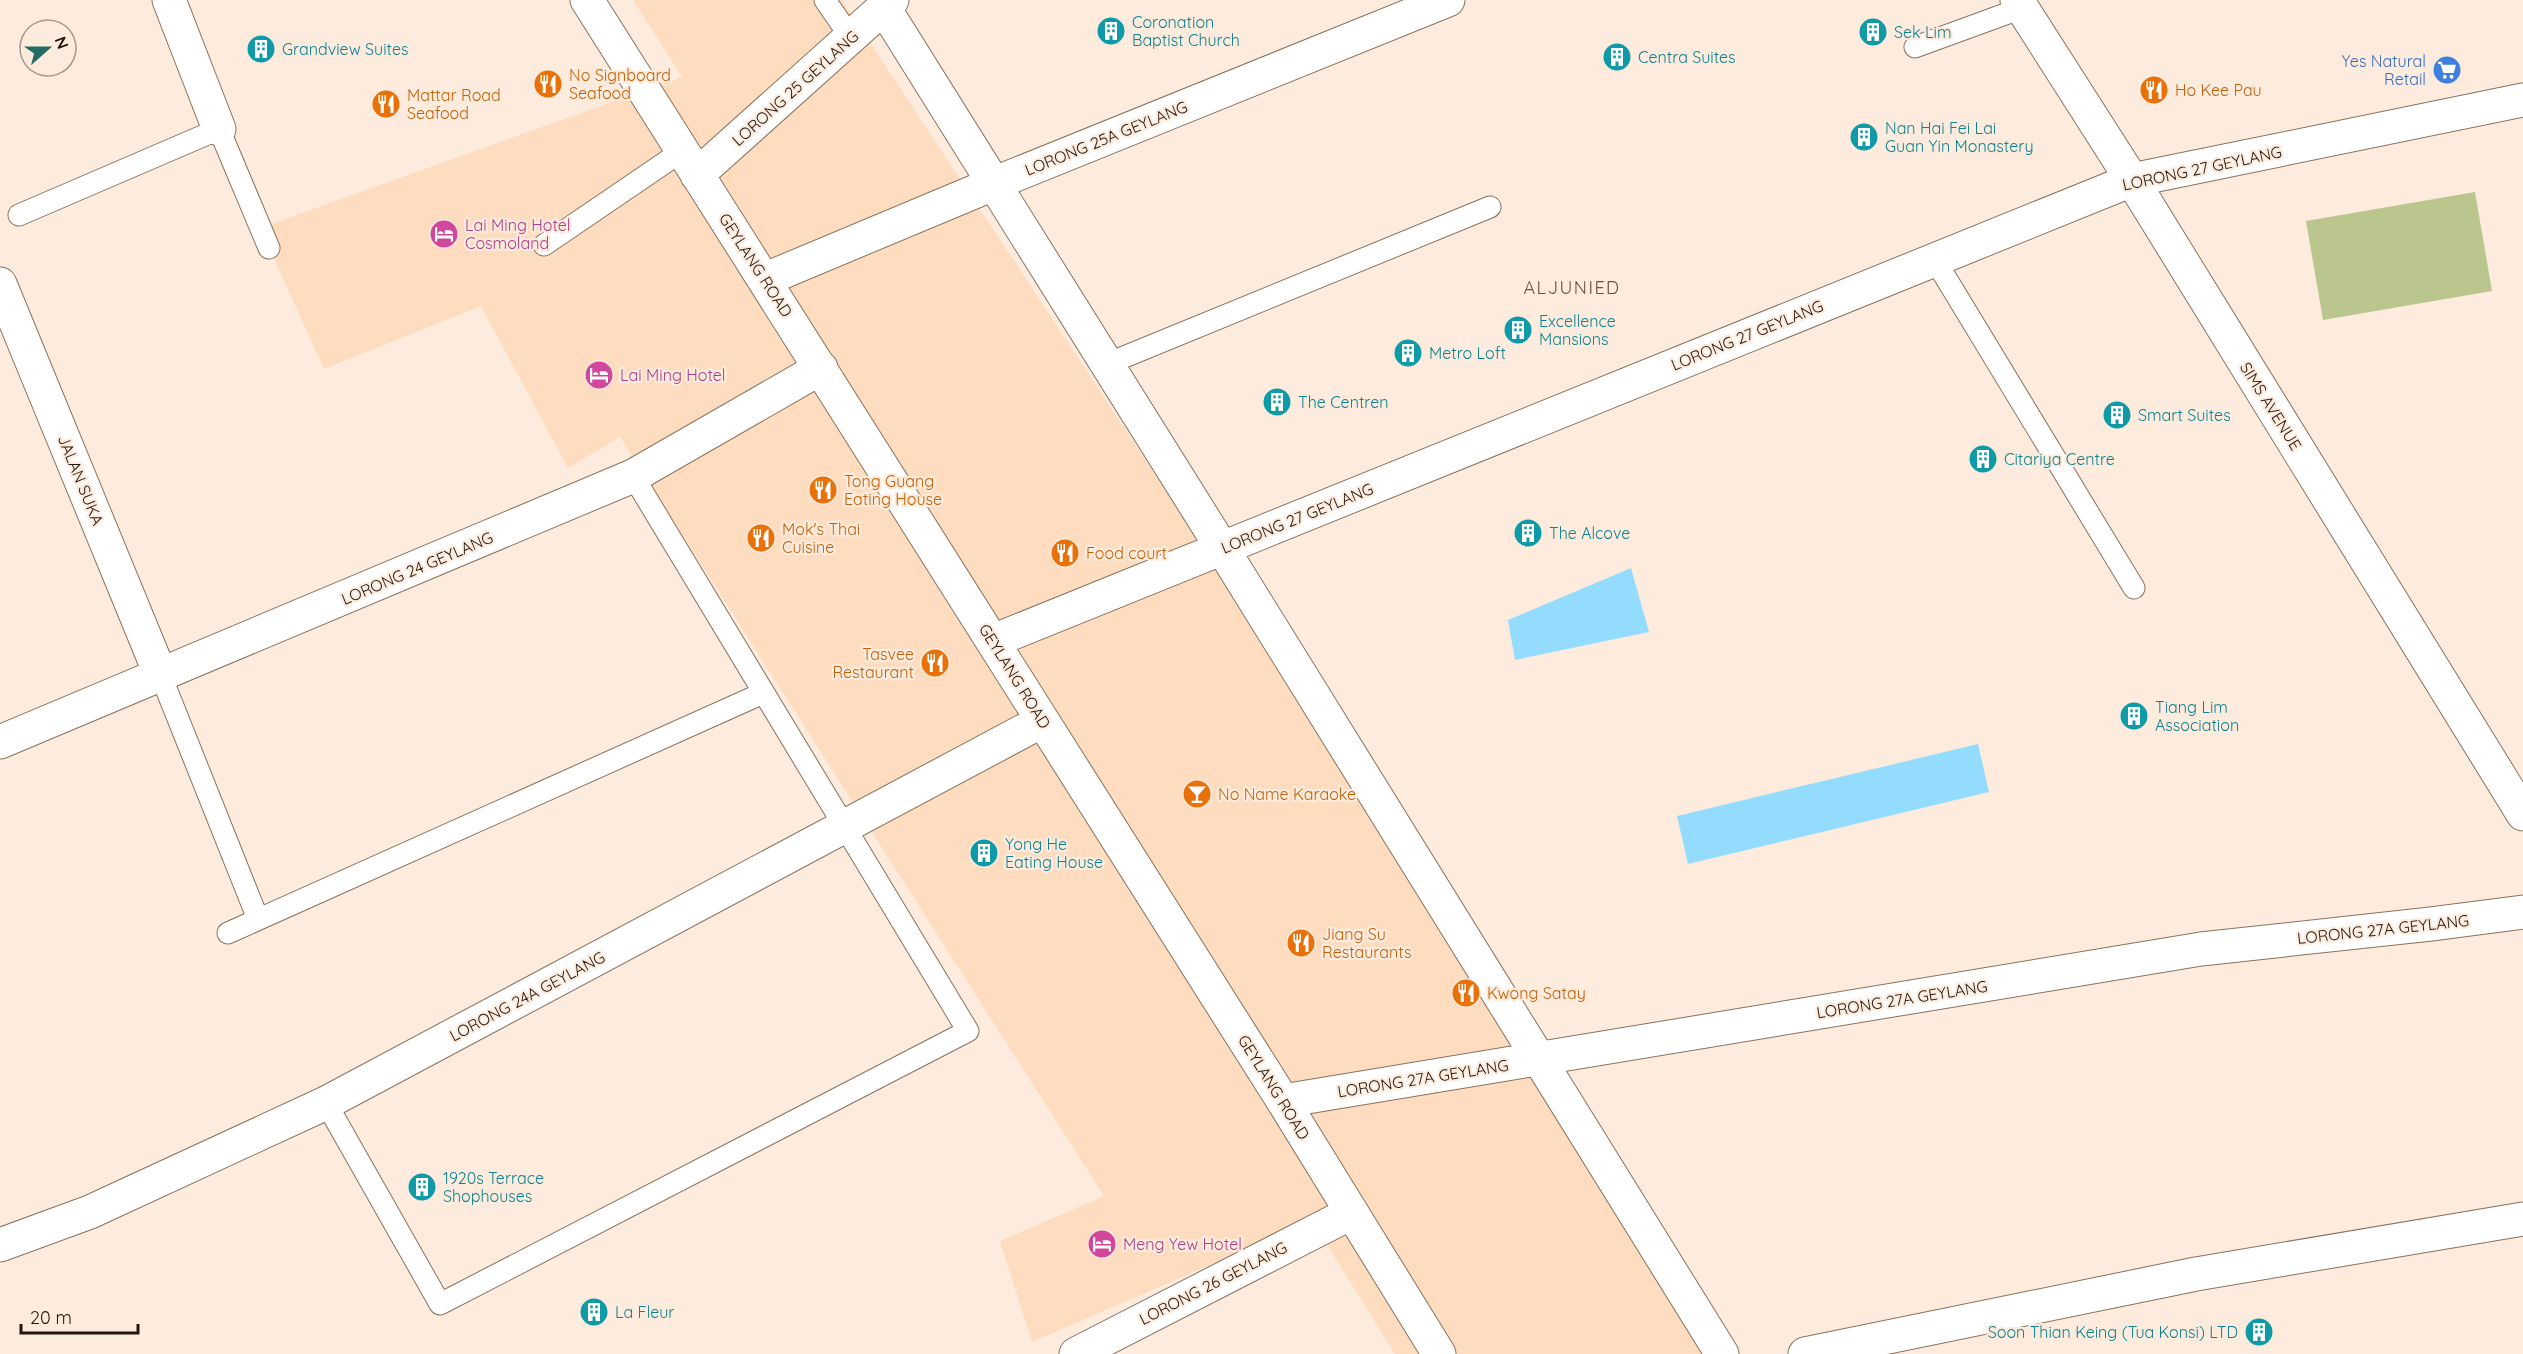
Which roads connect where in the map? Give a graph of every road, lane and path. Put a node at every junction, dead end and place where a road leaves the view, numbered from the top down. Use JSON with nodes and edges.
{"nodes":[{"id":1,"x":169,"y":0,"type":"edge"},
{"id":2,"x":587,"y":0,"type":"edge"},
{"id":3,"x":825,"y":0,"type":"edge"},
{"id":4,"x":1448,"y":0,"type":"edge"},
{"id":5,"x":888,"y":4,"type":"edge"},
{"id":6,"x":2020,"y":4,"type":"edge"},
{"id":7,"x":851,"y":38,"type":"junction"},
{"id":8,"x":1915,"y":47,"type":"dead end"},
{"id":9,"x":2523,"y":100,"type":"edge"},
{"id":10,"x":219,"y":129,"type":"junction"},
{"id":11,"x":689,"y":163,"type":"junction"},
{"id":12,"x":2132,"y":180,"type":"junction"},
{"id":13,"x":993,"y":183,"type":"junction"},
{"id":14,"x":1490,"y":207,"type":"dead end"},
{"id":15,"x":19,"y":215,"type":"dead end"},
{"id":16,"x":544,"y":245,"type":"dead end"},
{"id":17,"x":269,"y":248,"type":"dead end"},
{"id":18,"x":1935,"y":260,"type":"junction"},
{"id":19,"x":766,"y":279,"type":"junction"},
{"id":20,"x":0,"y":284,"type":"edge"},
{"id":21,"x":1107,"y":364,"type":"junction"},
{"id":22,"x":821,"y":368,"type":"junction"},
{"id":23,"x":633,"y":476,"type":"junction"},
{"id":24,"x":1222,"y":548,"type":"junction"},
{"id":25,"x":2134,"y":588,"type":"dead end"},
{"id":26,"x":993,"y":641,"type":"junction"},
{"id":27,"x":161,"y":676,"type":"junction"},
{"id":28,"x":763,"y":693,"type":"junction"},
{"id":29,"x":1042,"y":721,"type":"junction"},
{"id":30,"x":0,"y":742,"type":"edge"},
{"id":31,"x":2523,"y":814,"type":"edge"},
{"id":32,"x":844,"y":827,"type":"junction"},
{"id":33,"x":2523,"y":912,"type":"edge"},
{"id":34,"x":258,"y":920,"type":"junction"},
{"id":35,"x":228,"y":933,"type":"dead end"},
{"id":36,"x":1538,"y":1059,"type":"junction"},
{"id":37,"x":1283,"y":1101,"type":"junction"},
{"id":38,"x":326,"y":1103,"type":"junction"},
{"id":39,"x":1351,"y":1213,"type":"junction"},
{"id":40,"x":2523,"y":1219,"type":"edge"},
{"id":41,"x":0,"y":1245,"type":"edge"},
{"id":42,"x":1076,"y":1354,"type":"edge"},
{"id":43,"x":1439,"y":1354,"type":"edge"},
{"id":44,"x":1722,"y":1354,"type":"edge"},
{"id":45,"x":1805,"y":1354,"type":"edge"}],
"edges":[{"from":1,"to":10,"type":"street"},
{"from":2,"to":11,"type":"street","name":"GEYLANG ROAD"},
{"from":3,"to":7,"type":"lane"},
{"from":4,"to":13,"type":"street","name":"LORONG 25A GEYLANG"},
{"from":5,"to":7,"type":"street","name":"LORONG 25 GEYLANG"},
{"from":5,"to":13,"type":"street"},
{"from":6,"to":8,"type":"lane"},
{"from":6,"to":12,"type":"street","name":"SIMS AVENUE"},
{"from":7,"to":11,"type":"street","name":"LORONG 25 GEYLANG"},
{"from":9,"to":12,"type":"street","name":"LORONG 27 GEYLANG"},
{"from":10,"to":15,"type":"lane"},
{"from":10,"to":17,"type":"lane"},
{"from":11,"to":16,"type":"lane"},
{"from":11,"to":19,"type":"street","name":"GEYLANG ROAD"},
{"from":12,"to":18,"type":"street","name":"LORONG 27 GEYLANG"},
{"from":12,"to":31,"type":"street","name":"SIMS AVENUE"},
{"from":13,"to":19,"type":"street","name":"LORONG 25A GEYLANG"},
{"from":13,"to":21,"type":"street"},
{"from":14,"to":21,"type":"lane"},
{"from":18,"to":24,"type":"street","name":"LORONG 27 GEYLANG"},
{"from":18,"to":25,"type":"lane"},
{"from":19,"to":22,"type":"street","name":"GEYLANG ROAD"},
{"from":20,"to":27,"type":"street","name":"JALAN SUKA"},
{"from":21,"to":24,"type":"street"},
{"from":22,"to":23,"type":"street","name":"LORONG 24 GEYLANG"},
{"from":22,"to":26,"type":"street","name":"GEYLANG ROAD"},
{"from":23,"to":27,"type":"street","name":"LORONG 24 GEYLANG"},
{"from":23,"to":28,"type":"lane"},
{"from":24,"to":26,"type":"street","name":"LORONG 27 GEYLANG"},
{"from":24,"to":36,"type":"street"},
{"from":26,"to":29,"type":"street","name":"GEYLANG ROAD"},
{"from":27,"to":30,"type":"street","name":"LORONG 24 GEYLANG"},
{"from":27,"to":34,"type":"lane"},
{"from":28,"to":32,"type":"lane"},
{"from":28,"to":34,"type":"lane"},
{"from":29,"to":32,"type":"street","name":"LORONG 24A GEYLANG"},
{"from":29,"to":37,"type":"street","name":"GEYLANG ROAD"},
{"from":32,"to":38,"type":"street","name":"LORONG 24A GEYLANG"},
{"from":32,"to":38,"type":"lane"},
{"from":33,"to":36,"type":"street","name":"LORONG 27A GEYLANG"},
{"from":34,"to":35,"type":"lane"},
{"from":36,"to":37,"type":"street","name":"LORONG 27A GEYLANG"},
{"from":36,"to":44,"type":"street"},
{"from":37,"to":39,"type":"street","name":"GEYLANG ROAD"},
{"from":38,"to":41,"type":"street","name":"LORONG 24A GEYLANG"},
{"from":39,"to":42,"type":"street","name":"LORONG 26 GEYLANG"},
{"from":39,"to":43,"type":"street","name":"GEYLANG ROAD"},
{"from":40,"to":45,"type":"street"}]}
